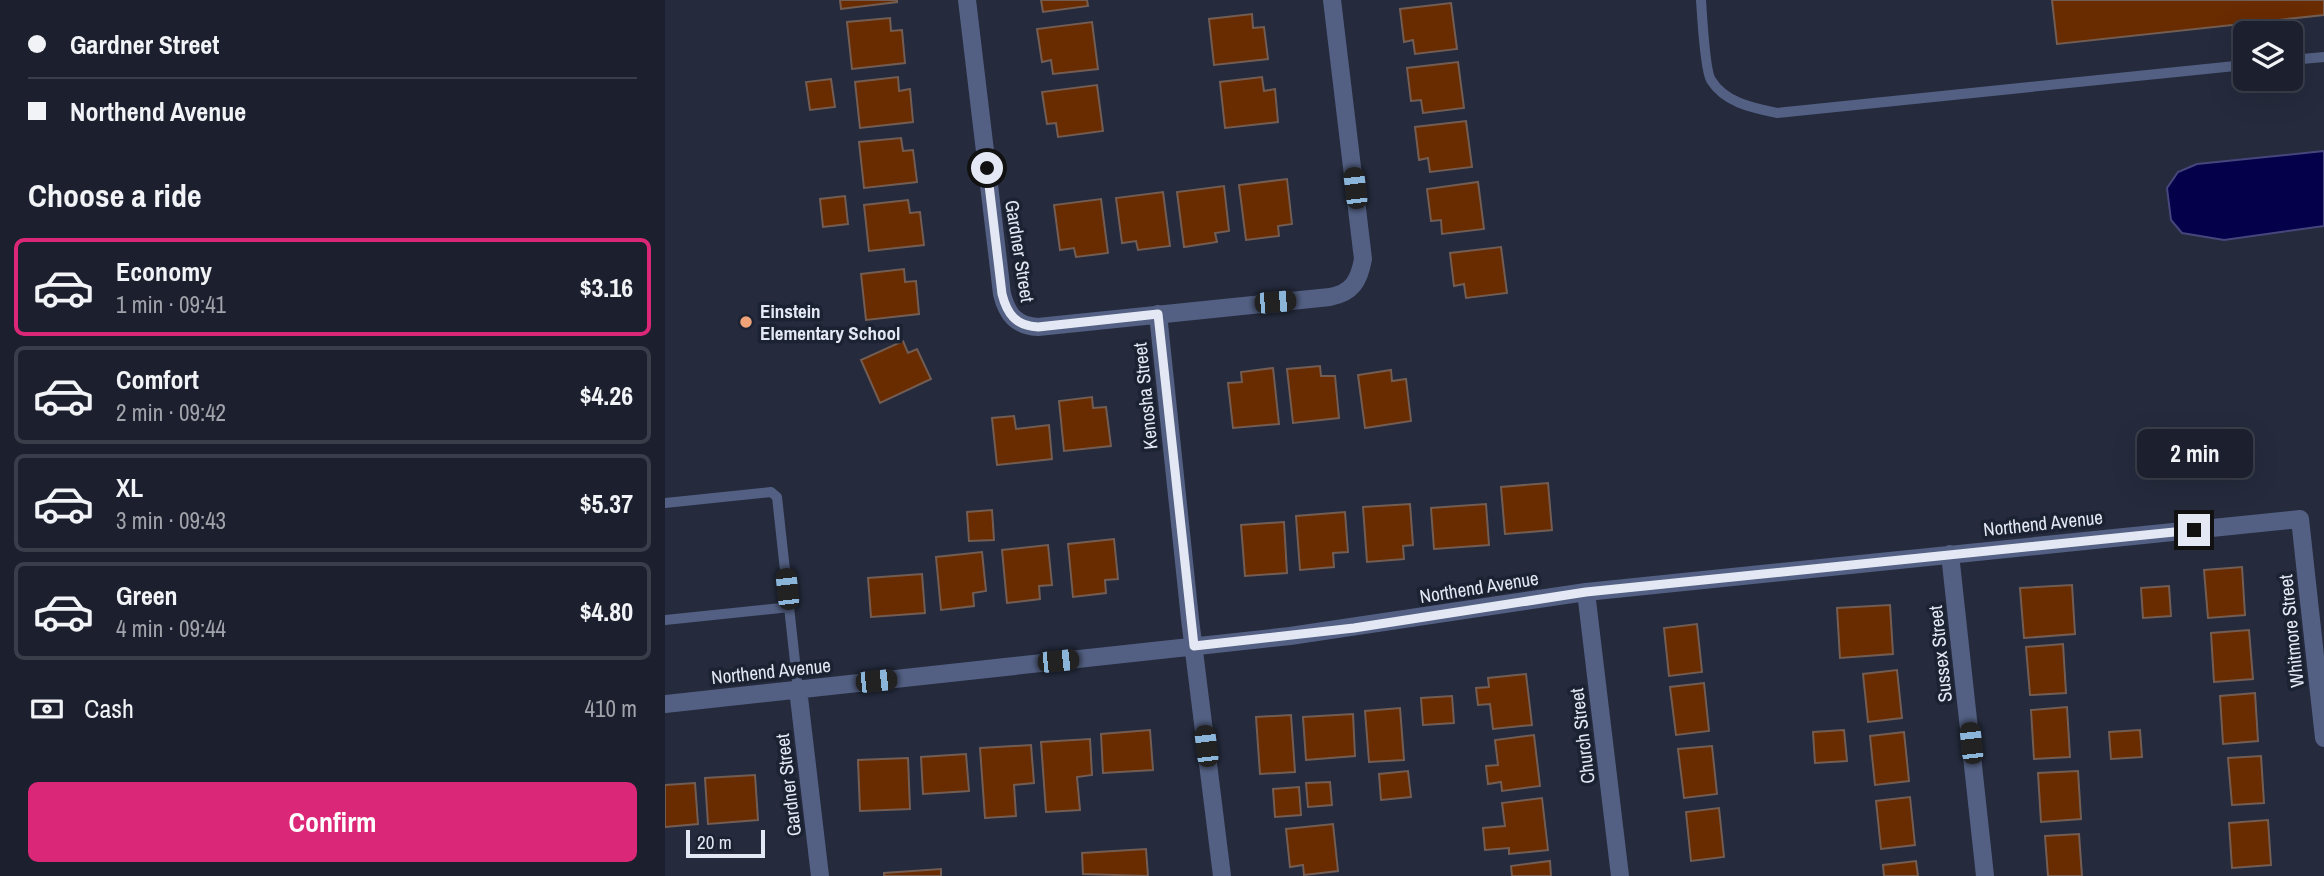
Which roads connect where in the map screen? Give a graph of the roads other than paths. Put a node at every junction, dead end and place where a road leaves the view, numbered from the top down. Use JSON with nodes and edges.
{"nodes":[{"id":1,"x":967,"y":0,"type":"edge"},
{"id":2,"x":1332,"y":0,"type":"edge"},
{"id":3,"x":1701,"y":0,"type":"edge"},
{"id":4,"x":2324,"y":57,"type":"edge"},
{"id":5,"x":2303,"y":59,"type":"edge"},
{"id":6,"x":2233,"y":66,"type":"edge"},
{"id":7,"x":1158,"y":314,"type":"junction"},
{"id":8,"x":665,"y":503,"type":"edge"},
{"id":9,"x":2299,"y":519,"type":"joint"},
{"id":10,"x":1950,"y":554,"type":"junction"},
{"id":11,"x":1586,"y":592,"type":"junction"},
{"id":12,"x":790,"y":607,"type":"junction"},
{"id":13,"x":665,"y":620,"type":"edge"},
{"id":14,"x":1194,"y":646,"type":"junction"},
{"id":15,"x":798,"y":689,"type":"junction"},
{"id":16,"x":665,"y":704,"type":"edge"},
{"id":17,"x":2324,"y":738,"type":"edge"},
{"id":18,"x":820,"y":876,"type":"edge"},
{"id":19,"x":1222,"y":876,"type":"edge"},
{"id":20,"x":1620,"y":876,"type":"edge"},
{"id":21,"x":1985,"y":876,"type":"edge"}],
"edges":[{"from":1,"to":7,"type":"street","name":"Gardner Street"},
{"from":2,"to":7,"type":"street","name":"Kenosha Street"},
{"from":3,"to":6,"type":"lane"},
{"from":4,"to":5,"type":"lane"},
{"from":7,"to":14,"type":"street","name":"Kenosha Street"},
{"from":8,"to":12,"type":"lane"},
{"from":9,"to":10,"type":"street","name":"Northend Avenue"},
{"from":9,"to":17,"type":"street","name":"Whitmore Street"},
{"from":10,"to":11,"type":"street","name":"Northend Avenue"},
{"from":10,"to":21,"type":"street","name":"Sussex Street"},
{"from":11,"to":14,"type":"street","name":"Northend Avenue"},
{"from":11,"to":20,"type":"street","name":"Church Street"},
{"from":12,"to":13,"type":"lane"},
{"from":12,"to":15,"type":"lane"},
{"from":14,"to":15,"type":"street","name":"Northend Avenue"},
{"from":14,"to":19,"type":"street","name":"Kenosha Street"},
{"from":15,"to":16,"type":"street","name":"Northend Avenue"},
{"from":15,"to":18,"type":"street","name":"Gardner Street"}]}
